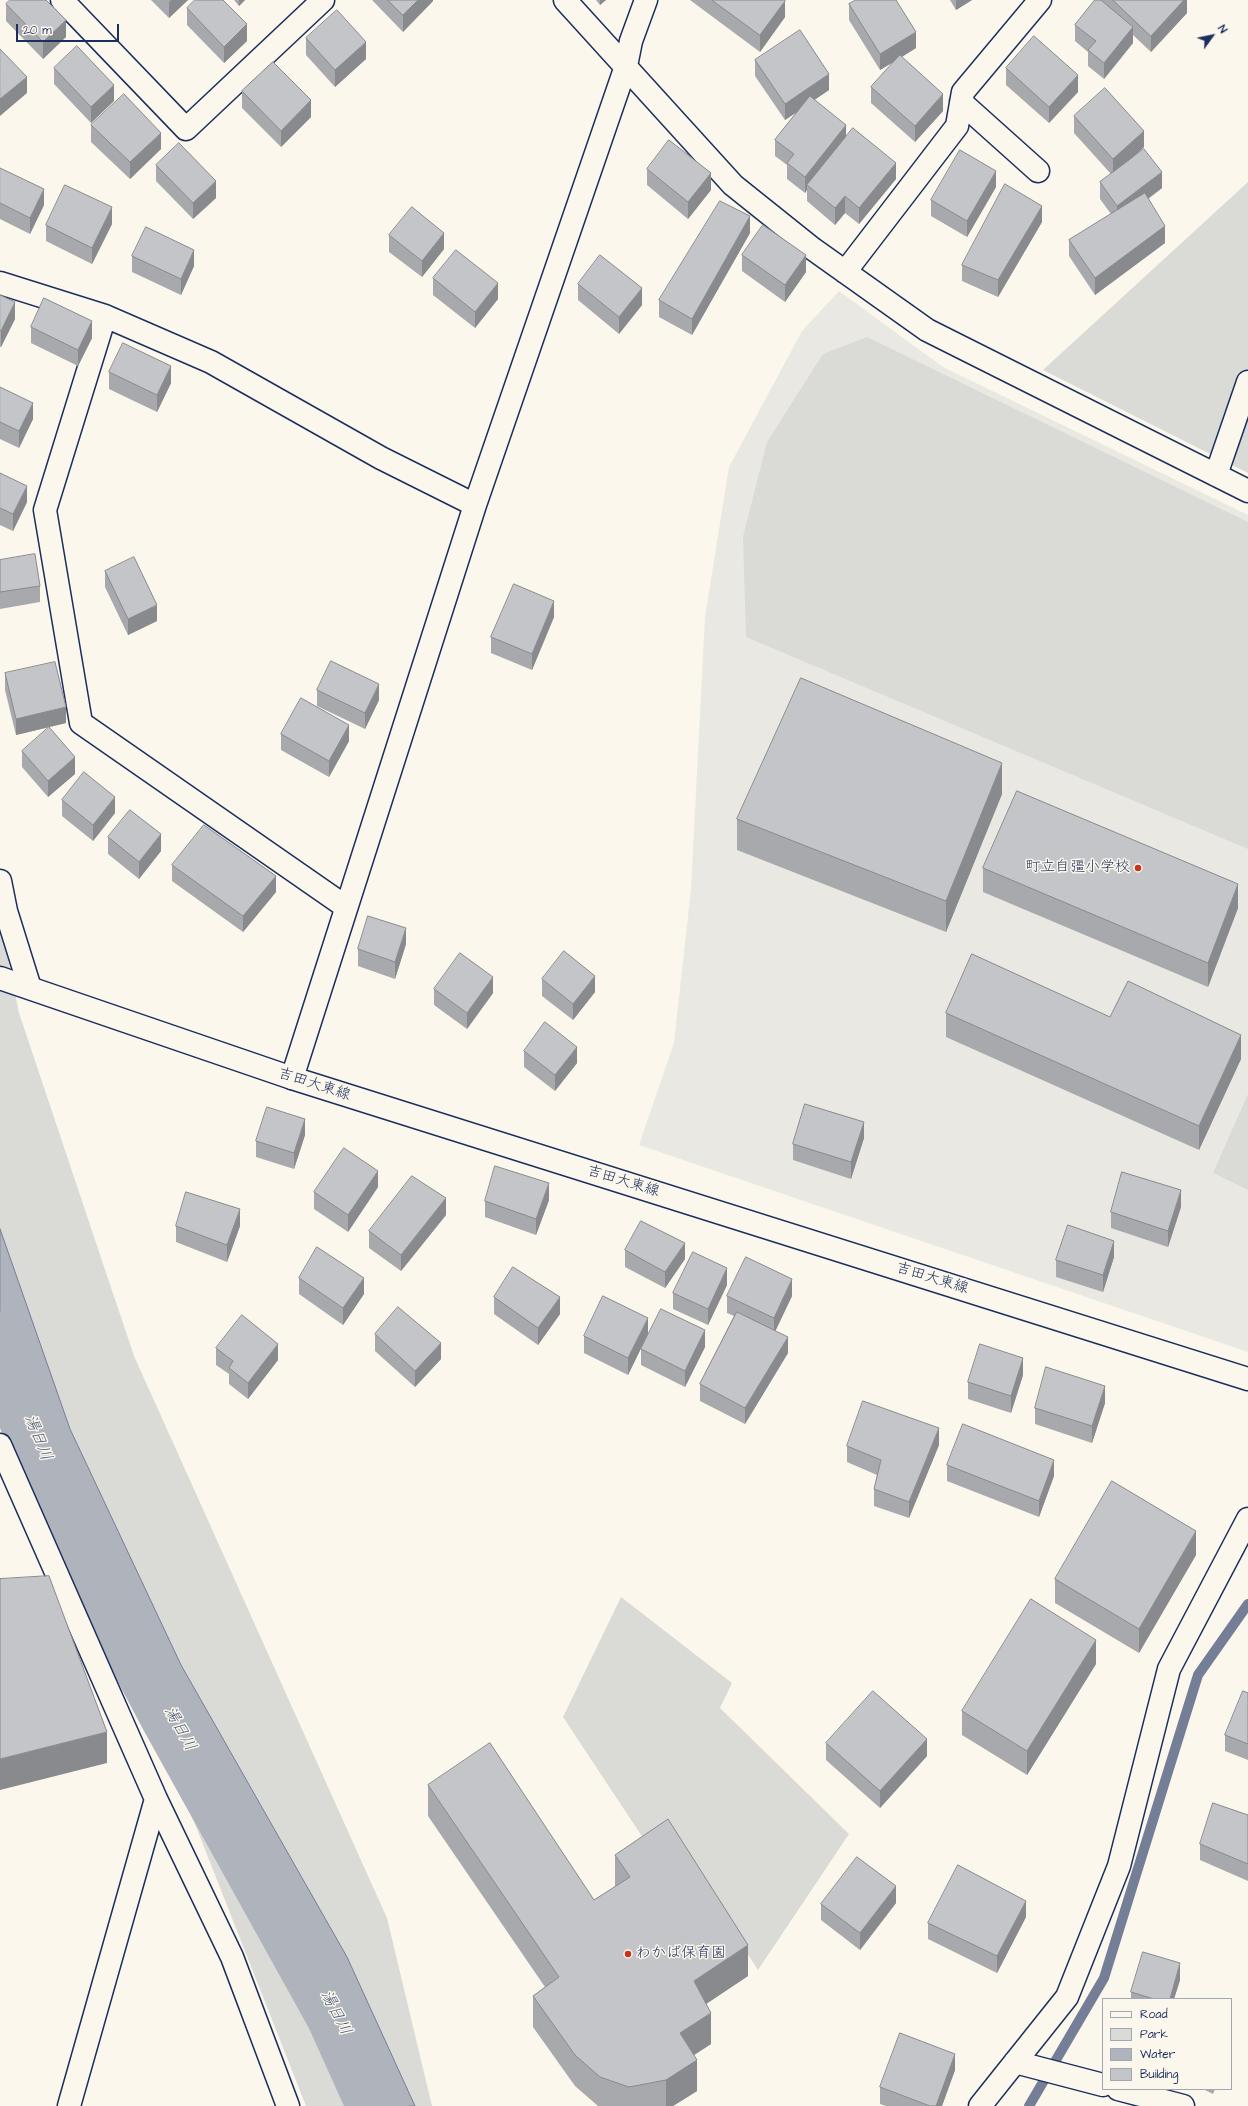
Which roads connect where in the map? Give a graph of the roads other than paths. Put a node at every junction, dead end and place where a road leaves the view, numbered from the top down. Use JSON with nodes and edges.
{"nodes":[{"id":1,"x":62,"y":0,"type":"edge"},
{"id":2,"x":565,"y":0,"type":"edge"},
{"id":3,"x":646,"y":0,"type":"edge"},
{"id":4,"x":1040,"y":0,"type":"edge"},
{"id":5,"x":319,"y":2,"type":"edge"},
{"id":6,"x":626,"y":66,"type":"junction"},
{"id":7,"x":961,"y":102,"type":"junction"},
{"id":8,"x":1038,"y":171,"type":"dead end"},
{"id":9,"x":845,"y":272,"type":"junction"},
{"id":10,"x":0,"y":282,"type":"edge"},
{"id":11,"x":105,"y":316,"type":"junction"},
{"id":12,"x":1248,"y":382,"type":"edge"},
{"id":13,"x":1216,"y":475,"type":"junction"},
{"id":14,"x":1248,"y":491,"type":"edge"},
{"id":15,"x":475,"y":504,"type":"junction"},
{"id":16,"x":0,"y":881,"type":"edge"},
{"id":17,"x":346,"y":907,"type":"junction"},
{"id":18,"x":15,"y":983,"type":"edge"},
{"id":19,"x":292,"y":1078,"type":"junction"},
{"id":20,"x":1248,"y":1379,"type":"edge"},
{"id":21,"x":0,"y":1445,"type":"edge"},
{"id":22,"x":1248,"y":1519,"type":"edge"},
{"id":23,"x":156,"y":1799,"type":"junction"},
{"id":24,"x":1020,"y":2064,"type":"junction"},
{"id":25,"x":1102,"y":2085,"type":"edge"},
{"id":26,"x":1122,"y":2090,"type":"edge"},
{"id":27,"x":69,"y":2106,"type":"edge"},
{"id":28,"x":288,"y":2106,"type":"edge"},
{"id":29,"x":980,"y":2106,"type":"edge"},
{"id":30,"x":1183,"y":2106,"type":"edge"}],
"edges":[{"from":1,"to":5,"type":"street"},
{"from":2,"to":6,"type":"street"},
{"from":3,"to":6,"type":"street"},
{"from":4,"to":7,"type":"street"},
{"from":6,"to":9,"type":"street"},
{"from":6,"to":15,"type":"street"},
{"from":7,"to":8,"type":"street"},
{"from":7,"to":9,"type":"street"},
{"from":9,"to":13,"type":"street"},
{"from":10,"to":11,"type":"street"},
{"from":11,"to":15,"type":"street"},
{"from":11,"to":17,"type":"street"},
{"from":12,"to":13,"type":"street"},
{"from":13,"to":14,"type":"street"},
{"from":15,"to":17,"type":"street"},
{"from":16,"to":18,"type":"street"},
{"from":17,"to":19,"type":"street"},
{"from":18,"to":19,"type":"street","name":"吉田大東線"},
{"from":19,"to":20,"type":"street","name":"吉田大東線"},
{"from":21,"to":23,"type":"street"},
{"from":22,"to":24,"type":"street"},
{"from":23,"to":27,"type":"street"},
{"from":23,"to":28,"type":"street"},
{"from":24,"to":25,"type":"street"},
{"from":24,"to":29,"type":"street"},
{"from":26,"to":30,"type":"street"}]}
